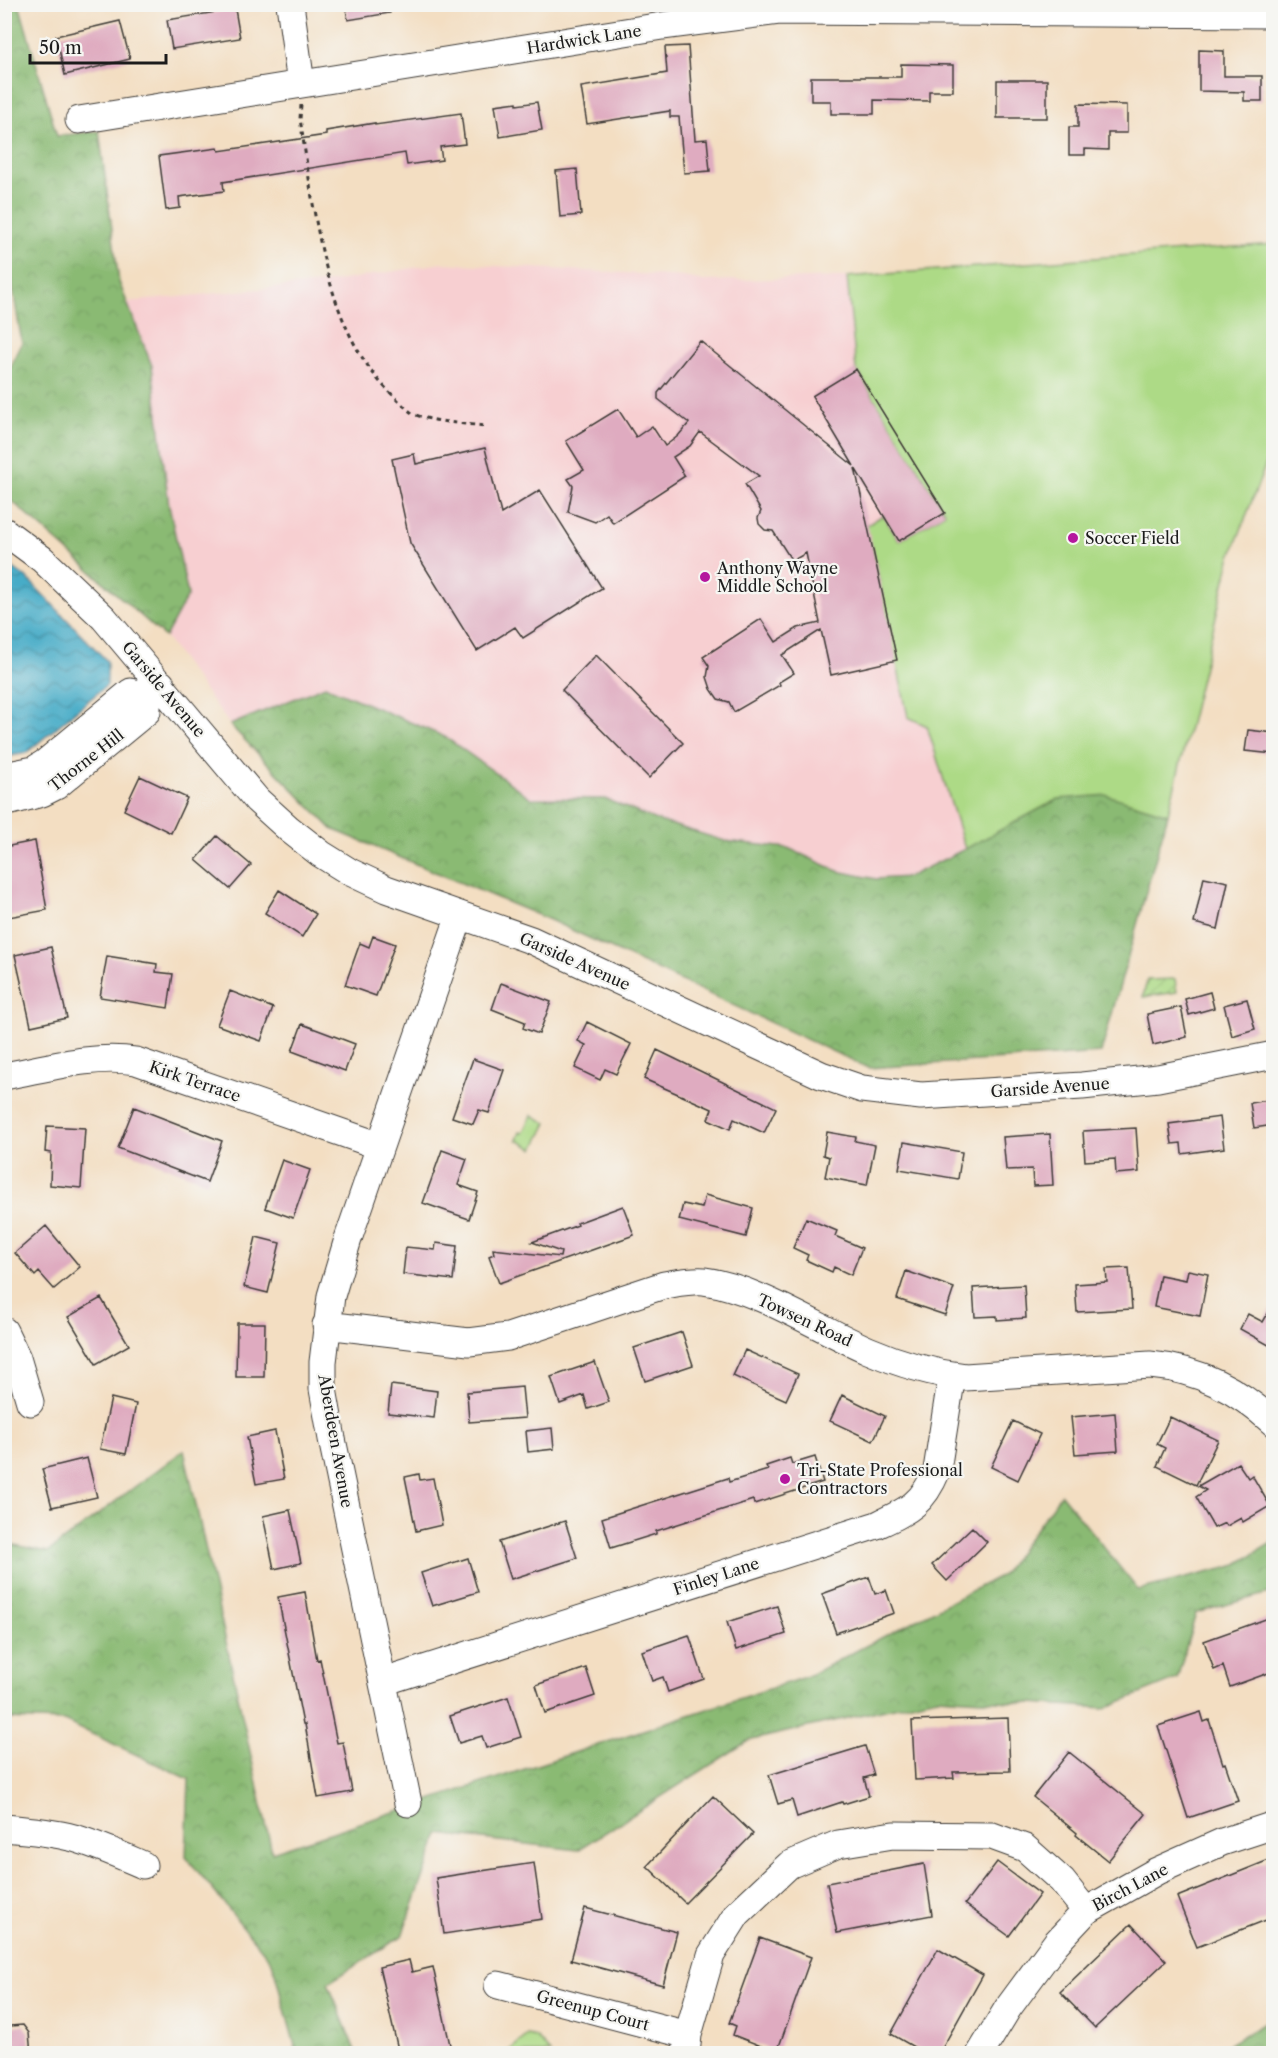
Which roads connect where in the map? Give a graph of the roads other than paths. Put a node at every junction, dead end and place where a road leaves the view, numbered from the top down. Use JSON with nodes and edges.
{"nodes":[{"id":1,"x":290,"y":4,"type":"edge"},
{"id":2,"x":1274,"y":14,"type":"edge"},
{"id":3,"x":301,"y":84,"type":"junction"},
{"id":4,"x":79,"y":120,"type":"dead end"},
{"id":5,"x":4,"y":531,"type":"edge"},
{"id":6,"x":154,"y":690,"type":"junction"},
{"id":7,"x":4,"y":776,"type":"edge"},
{"id":8,"x":4,"y":802,"type":"edge"},
{"id":9,"x":460,"y":915,"type":"junction"},
{"id":10,"x":1274,"y":1055,"type":"edge"},
{"id":11,"x":4,"y":1076,"type":"edge"},
{"id":12,"x":380,"y":1146,"type":"junction"},
{"id":13,"x":326,"y":1325,"type":"junction"},
{"id":14,"x":4,"y":1331,"type":"edge"},
{"id":15,"x":952,"y":1375,"type":"junction"},
{"id":16,"x":30,"y":1402,"type":"dead end"},
{"id":17,"x":1274,"y":1424,"type":"edge"},
{"id":18,"x":383,"y":1682,"type":"junction"},
{"id":19,"x":408,"y":1803,"type":"dead end"},
{"id":20,"x":1274,"y":1825,"type":"edge"},
{"id":21,"x":4,"y":1828,"type":"edge"},
{"id":22,"x":143,"y":1865,"type":"dead end"},
{"id":23,"x":1086,"y":1911,"type":"junction"},
{"id":24,"x":498,"y":1985,"type":"dead end"},
{"id":25,"x":687,"y":2044,"type":"edge"},
{"id":26,"x":980,"y":2054,"type":"edge"}],
"edges":[{"from":1,"to":3,"type":"street"},
{"from":2,"to":3,"type":"street","name":"Hardwick Lane"},
{"from":3,"to":4,"type":"street","name":"Hardwick Lane"},
{"from":5,"to":6,"type":"street","name":"Garside Avenue"},
{"from":6,"to":7,"type":"street","name":"Thorne Hill"},
{"from":6,"to":8,"type":"street","name":"Thorne Hill"},
{"from":6,"to":9,"type":"street","name":"Garside Avenue"},
{"from":9,"to":10,"type":"street","name":"Garside Avenue"},
{"from":9,"to":12,"type":"street","name":"Aberdeen Avenue"},
{"from":11,"to":12,"type":"street","name":"Kirk Terrace"},
{"from":12,"to":13,"type":"street","name":"Aberdeen Avenue"},
{"from":13,"to":15,"type":"street","name":"Towsen Road"},
{"from":13,"to":18,"type":"street","name":"Aberdeen Avenue"},
{"from":14,"to":16,"type":"street"},
{"from":15,"to":17,"type":"street","name":"Towsen Road"},
{"from":15,"to":18,"type":"street","name":"Finley Lane"},
{"from":18,"to":19,"type":"street","name":"Aberdeen Avenue"},
{"from":20,"to":23,"type":"street","name":"Birch Lane"},
{"from":21,"to":22,"type":"street"},
{"from":23,"to":25,"type":"street"},
{"from":23,"to":26,"type":"street","name":"Birch Lane"},
{"from":24,"to":25,"type":"street","name":"Greenup Court"}]}
